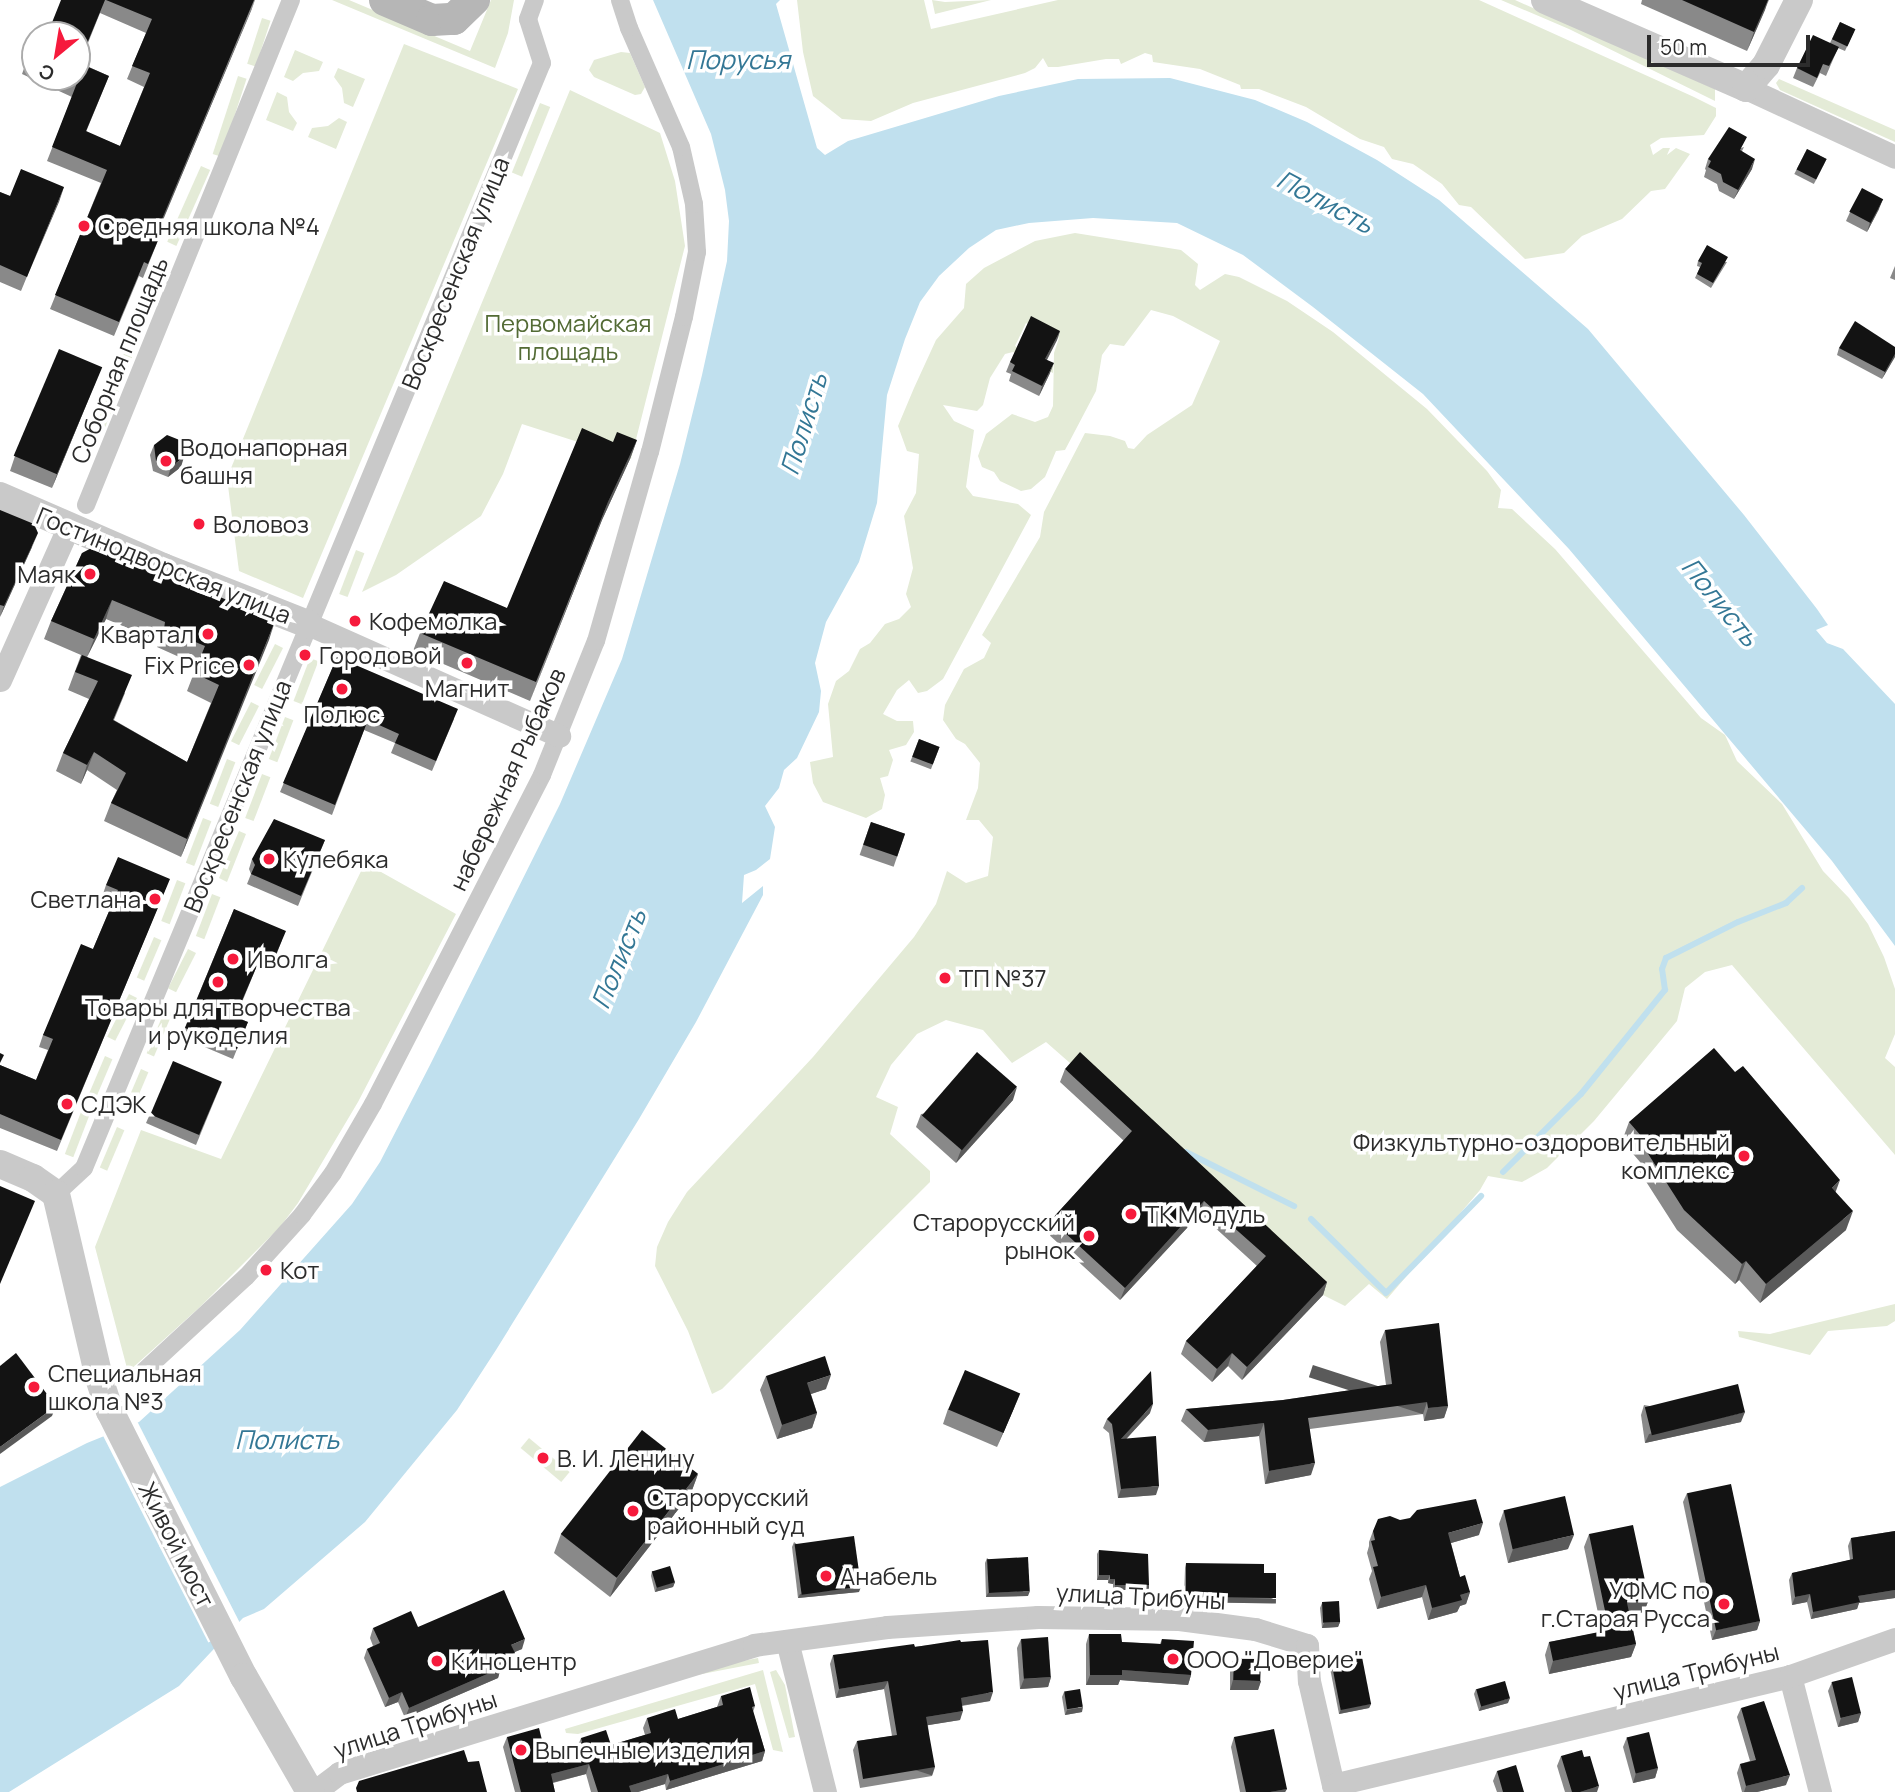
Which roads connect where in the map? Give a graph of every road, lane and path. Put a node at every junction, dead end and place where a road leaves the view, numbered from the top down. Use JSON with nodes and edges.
{"nodes":[{"id":1,"x":291,"y":0,"type":"edge"},
{"id":2,"x":384,"y":0,"type":"edge"},
{"id":3,"x":474,"y":0,"type":"edge"},
{"id":4,"x":535,"y":0,"type":"edge"},
{"id":5,"x":620,"y":0,"type":"edge"},
{"id":6,"x":1545,"y":0,"type":"edge"},
{"id":7,"x":1800,"y":0,"type":"edge"},
{"id":8,"x":1746,"y":88,"type":"junction"},
{"id":9,"x":1895,"y":156,"type":"edge"},
{"id":10,"x":0,"y":496,"type":"edge"},
{"id":11,"x":78,"y":516,"type":"junction"},
{"id":12,"x":308,"y":624,"type":"junction"},
{"id":13,"x":0,"y":680,"type":"edge"},
{"id":14,"x":559,"y":736,"type":"junction"},
{"id":15,"x":0,"y":1164,"type":"edge"},
{"id":16,"x":56,"y":1194,"type":"junction"},
{"id":17,"x":144,"y":1371,"type":"dead end"},
{"id":18,"x":1895,"y":1639,"type":"edge"},
{"id":19,"x":788,"y":1641,"type":"junction"},
{"id":20,"x":1790,"y":1676,"type":"junction"},
{"id":21,"x":1334,"y":1789,"type":"edge"},
{"id":22,"x":312,"y":1792,"type":"edge"},
{"id":23,"x":825,"y":1792,"type":"edge"},
{"id":24,"x":1820,"y":1792,"type":"edge"}],
"edges":[{"from":1,"to":11,"type":"street","name":"Соборная площадь"},
{"from":2,"to":3,"type":"main road"},
{"from":4,"to":12,"type":"street","name":"Воскресенская улица"},
{"from":5,"to":14,"type":"street","name":"набережная Рыбаков"},
{"from":6,"to":8,"type":"street"},
{"from":7,"to":8,"type":"street"},
{"from":8,"to":9,"type":"street"},
{"from":10,"to":11,"type":"street","name":"Гостинодворская улица"},
{"from":11,"to":12,"type":"street","name":"Гостинодворская улица"},
{"from":11,"to":13,"type":"street"},
{"from":12,"to":14,"type":"street","name":"Гостинодворская улица"},
{"from":12,"to":16,"type":"street","name":"Воскресенская улица"},
{"from":14,"to":17,"type":"street","name":"набережная Рыбаков"},
{"from":15,"to":16,"type":"street"},
{"from":16,"to":22,"type":"street","name":"Живой мост"},
{"from":18,"to":20,"type":"street","name":"улица Трибуны"},
{"from":19,"to":21,"type":"street","name":"улица Трибуны"},
{"from":19,"to":22,"type":"street","name":"улица Трибуны"},
{"from":19,"to":23,"type":"street"},
{"from":20,"to":21,"type":"street","name":"улица Трибуны"},
{"from":20,"to":24,"type":"street"}]}
